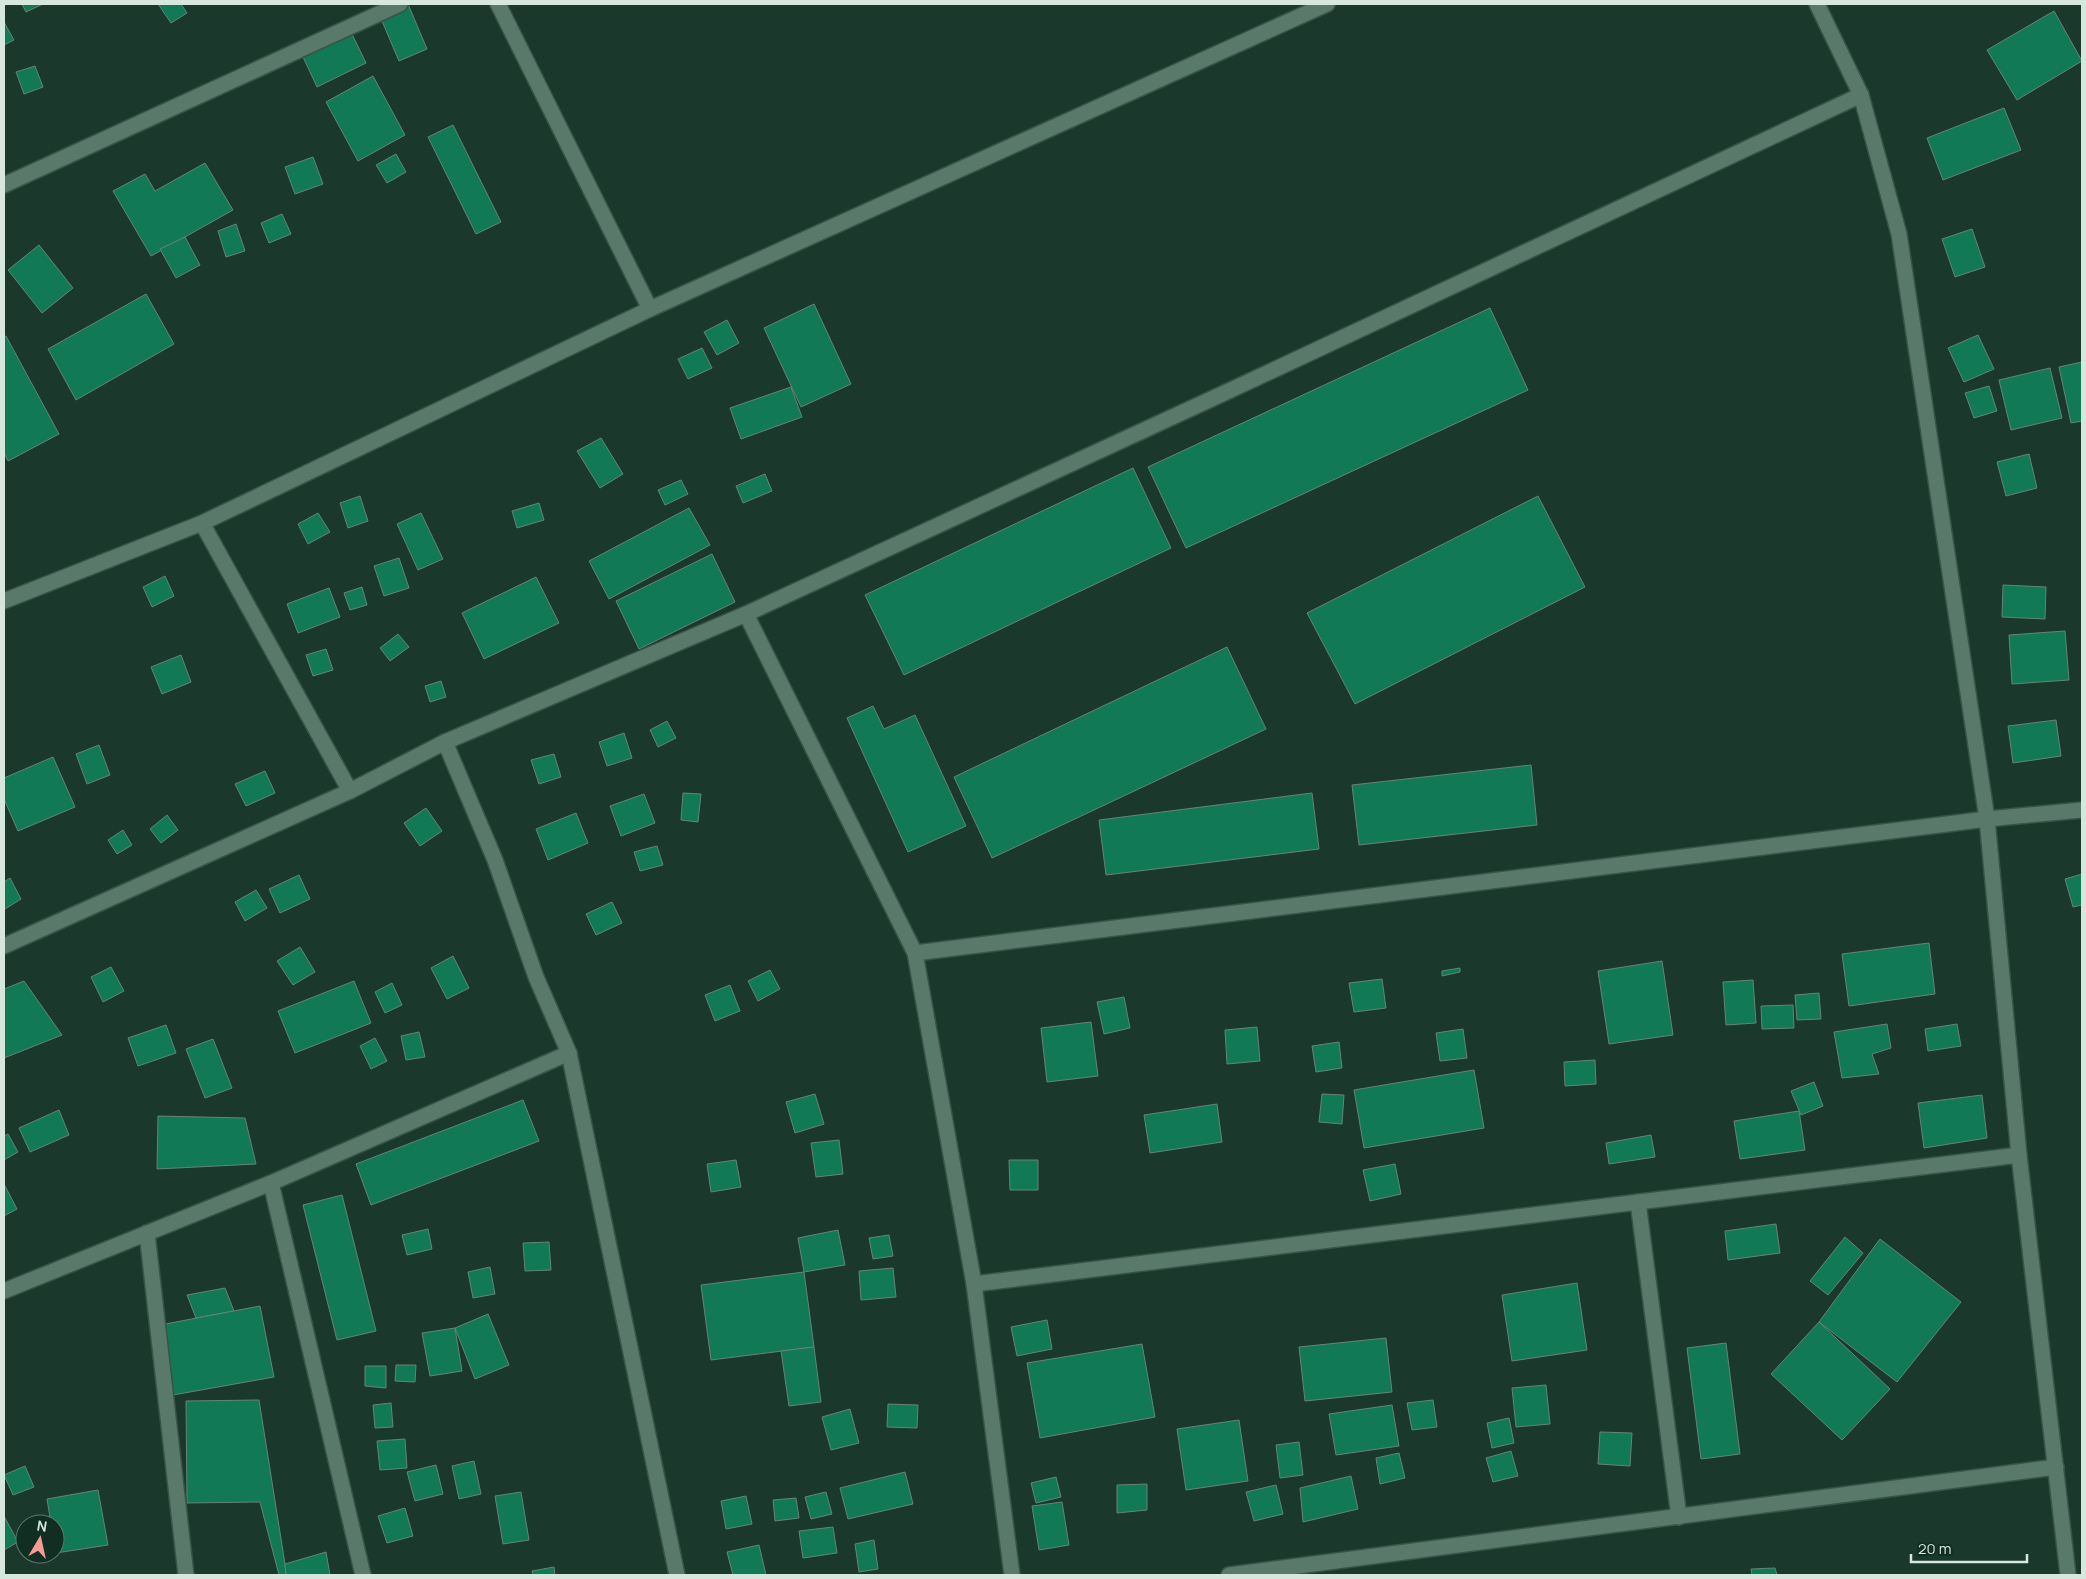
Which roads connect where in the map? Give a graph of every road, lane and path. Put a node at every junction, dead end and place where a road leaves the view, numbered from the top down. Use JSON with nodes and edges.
{"nodes":[{"id":1,"x":400,"y":4,"type":"edge"},
{"id":2,"x":498,"y":4,"type":"edge"},
{"id":3,"x":1327,"y":4,"type":"edge"},
{"id":4,"x":1817,"y":4,"type":"edge"},
{"id":5,"x":1861,"y":94,"type":"junction"},
{"id":6,"x":4,"y":185,"type":"edge"},
{"id":7,"x":650,"y":309,"type":"junction"},
{"id":8,"x":202,"y":523,"type":"junction"},
{"id":9,"x":4,"y":601,"type":"edge"},
{"id":10,"x":746,"y":614,"type":"junction"},
{"id":11,"x":445,"y":742,"type":"junction"},
{"id":12,"x":350,"y":791,"type":"junction"},
{"id":13,"x":2082,"y":810,"type":"edge"},
{"id":14,"x":1986,"y":819,"type":"junction"},
{"id":15,"x":4,"y":946,"type":"edge"},
{"id":16,"x":915,"y":953,"type":"junction"},
{"id":17,"x":569,"y":1053,"type":"junction"},
{"id":18,"x":2019,"y":1155,"type":"junction"},
{"id":19,"x":271,"y":1183,"type":"junction"},
{"id":20,"x":1638,"y":1202,"type":"junction"},
{"id":21,"x":147,"y":1233,"type":"junction"},
{"id":22,"x":974,"y":1284,"type":"junction"},
{"id":23,"x":4,"y":1292,"type":"edge"},
{"id":24,"x":2056,"y":1467,"type":"junction"},
{"id":25,"x":1679,"y":1517,"type":"junction"},
{"id":26,"x":186,"y":1575,"type":"edge"},
{"id":27,"x":363,"y":1575,"type":"edge"},
{"id":28,"x":677,"y":1575,"type":"edge"},
{"id":29,"x":1012,"y":1575,"type":"edge"},
{"id":30,"x":1228,"y":1575,"type":"edge"},
{"id":31,"x":2068,"y":1575,"type":"edge"}],
"edges":[{"from":1,"to":6,"type":"street"},
{"from":2,"to":7,"type":"street"},
{"from":3,"to":7,"type":"street"},
{"from":4,"to":5,"type":"street"},
{"from":5,"to":10,"type":"street"},
{"from":5,"to":14,"type":"street"},
{"from":7,"to":8,"type":"street"},
{"from":8,"to":9,"type":"street"},
{"from":8,"to":12,"type":"street"},
{"from":10,"to":11,"type":"street"},
{"from":10,"to":16,"type":"street"},
{"from":11,"to":12,"type":"street"},
{"from":11,"to":17,"type":"street"},
{"from":12,"to":15,"type":"street"},
{"from":13,"to":14,"type":"street"},
{"from":14,"to":16,"type":"street"},
{"from":14,"to":18,"type":"street"},
{"from":16,"to":22,"type":"street"},
{"from":17,"to":19,"type":"street"},
{"from":17,"to":28,"type":"street"},
{"from":18,"to":20,"type":"street"},
{"from":18,"to":24,"type":"street"},
{"from":19,"to":21,"type":"street"},
{"from":19,"to":27,"type":"street"},
{"from":20,"to":22,"type":"street"},
{"from":20,"to":25,"type":"street"},
{"from":21,"to":23,"type":"street"},
{"from":21,"to":26,"type":"street"},
{"from":22,"to":29,"type":"street"},
{"from":24,"to":25,"type":"street"},
{"from":24,"to":31,"type":"street"},
{"from":25,"to":30,"type":"street"}]}
